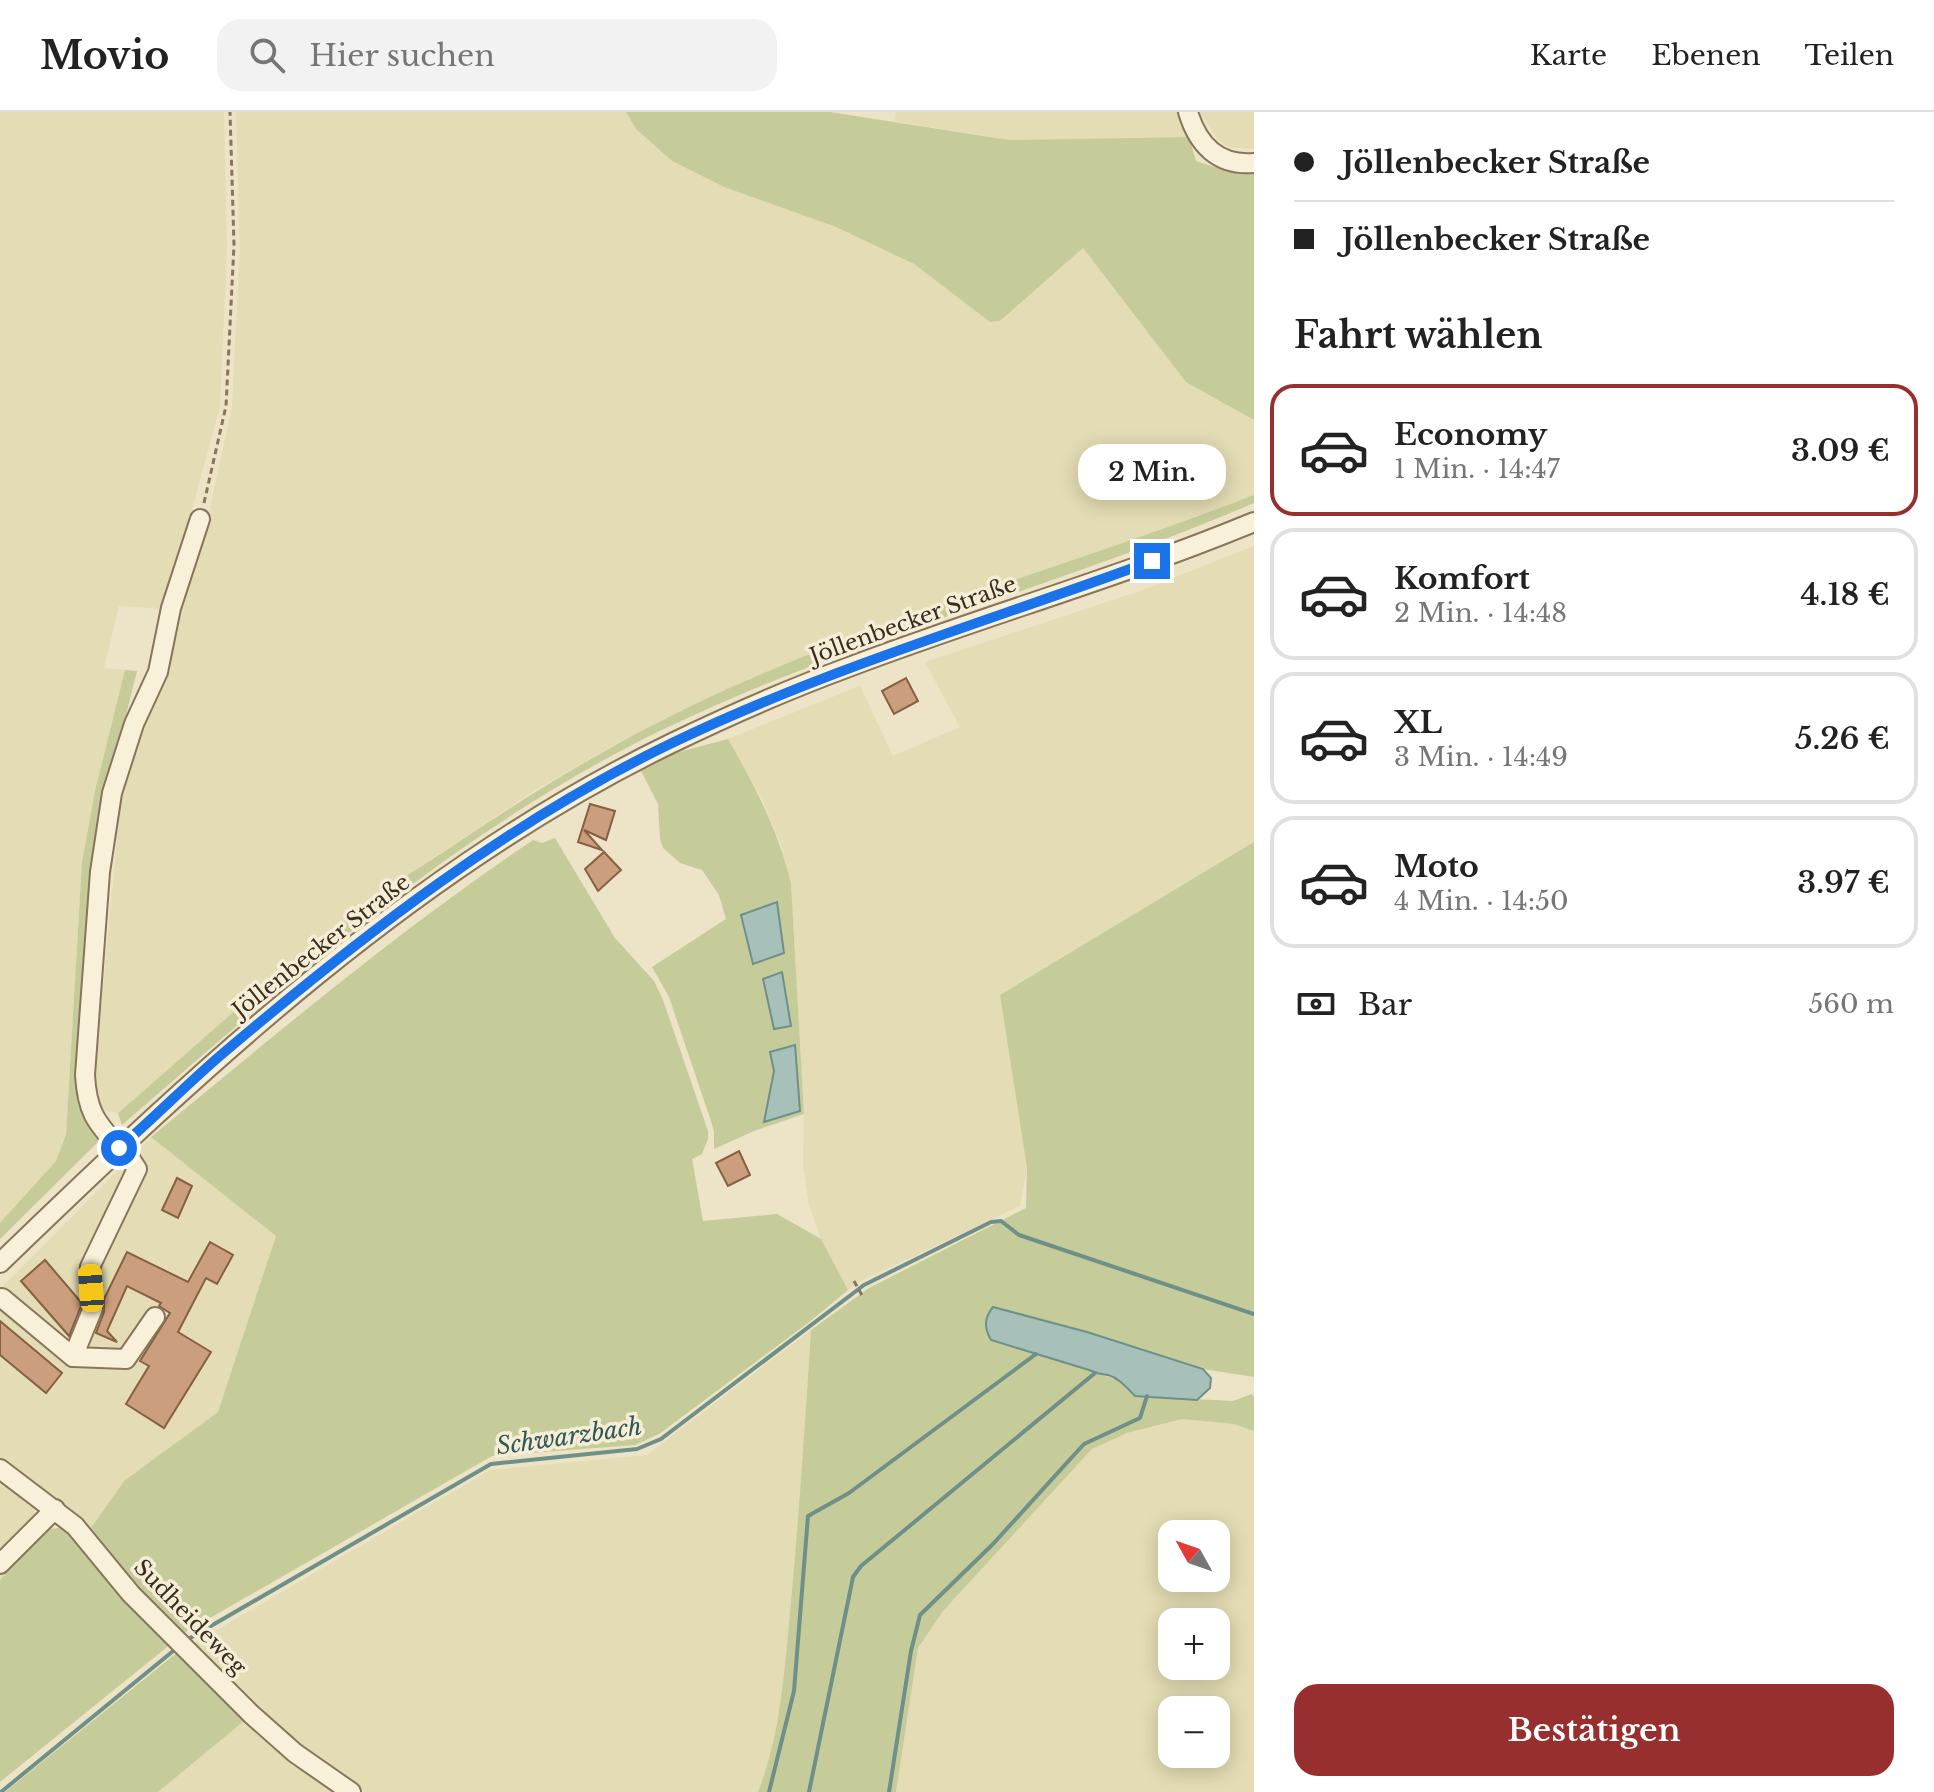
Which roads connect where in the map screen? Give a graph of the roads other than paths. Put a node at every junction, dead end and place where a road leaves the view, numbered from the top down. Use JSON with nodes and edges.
{"nodes":[{"id":1,"x":1188,"y":112,"type":"edge"},
{"id":2,"x":1254,"y":163,"type":"edge"},
{"id":3,"x":200,"y":519,"type":"road end"},
{"id":4,"x":1254,"y":522,"type":"edge"},
{"id":5,"x":120,"y":1147,"type":"junction"},
{"id":6,"x":0,"y":1263,"type":"edge"},
{"id":7,"x":2,"y":1298,"type":"dead end"},
{"id":8,"x":155,"y":1317,"type":"dead end"},
{"id":9,"x":73,"y":1357,"type":"junction"},
{"id":10,"x":0,"y":1469,"type":"edge"},
{"id":11,"x":55,"y":1509,"type":"junction"},
{"id":12,"x":0,"y":1564,"type":"edge"},
{"id":13,"x":351,"y":1792,"type":"edge"}],
"edges":[{"from":1,"to":2,"type":"street"},
{"from":3,"to":5,"type":"street"},
{"from":4,"to":5,"type":"street","name":"Jöllenbecker Straße"},
{"from":5,"to":6,"type":"street","name":"Jöllenbecker Straße"},
{"from":5,"to":9,"type":"street"},
{"from":7,"to":9,"type":"street"},
{"from":8,"to":9,"type":"street"},
{"from":10,"to":11,"type":"street","name":"Sudheideweg"},
{"from":11,"to":12,"type":"street"},
{"from":11,"to":13,"type":"street","name":"Sudheideweg"}]}
